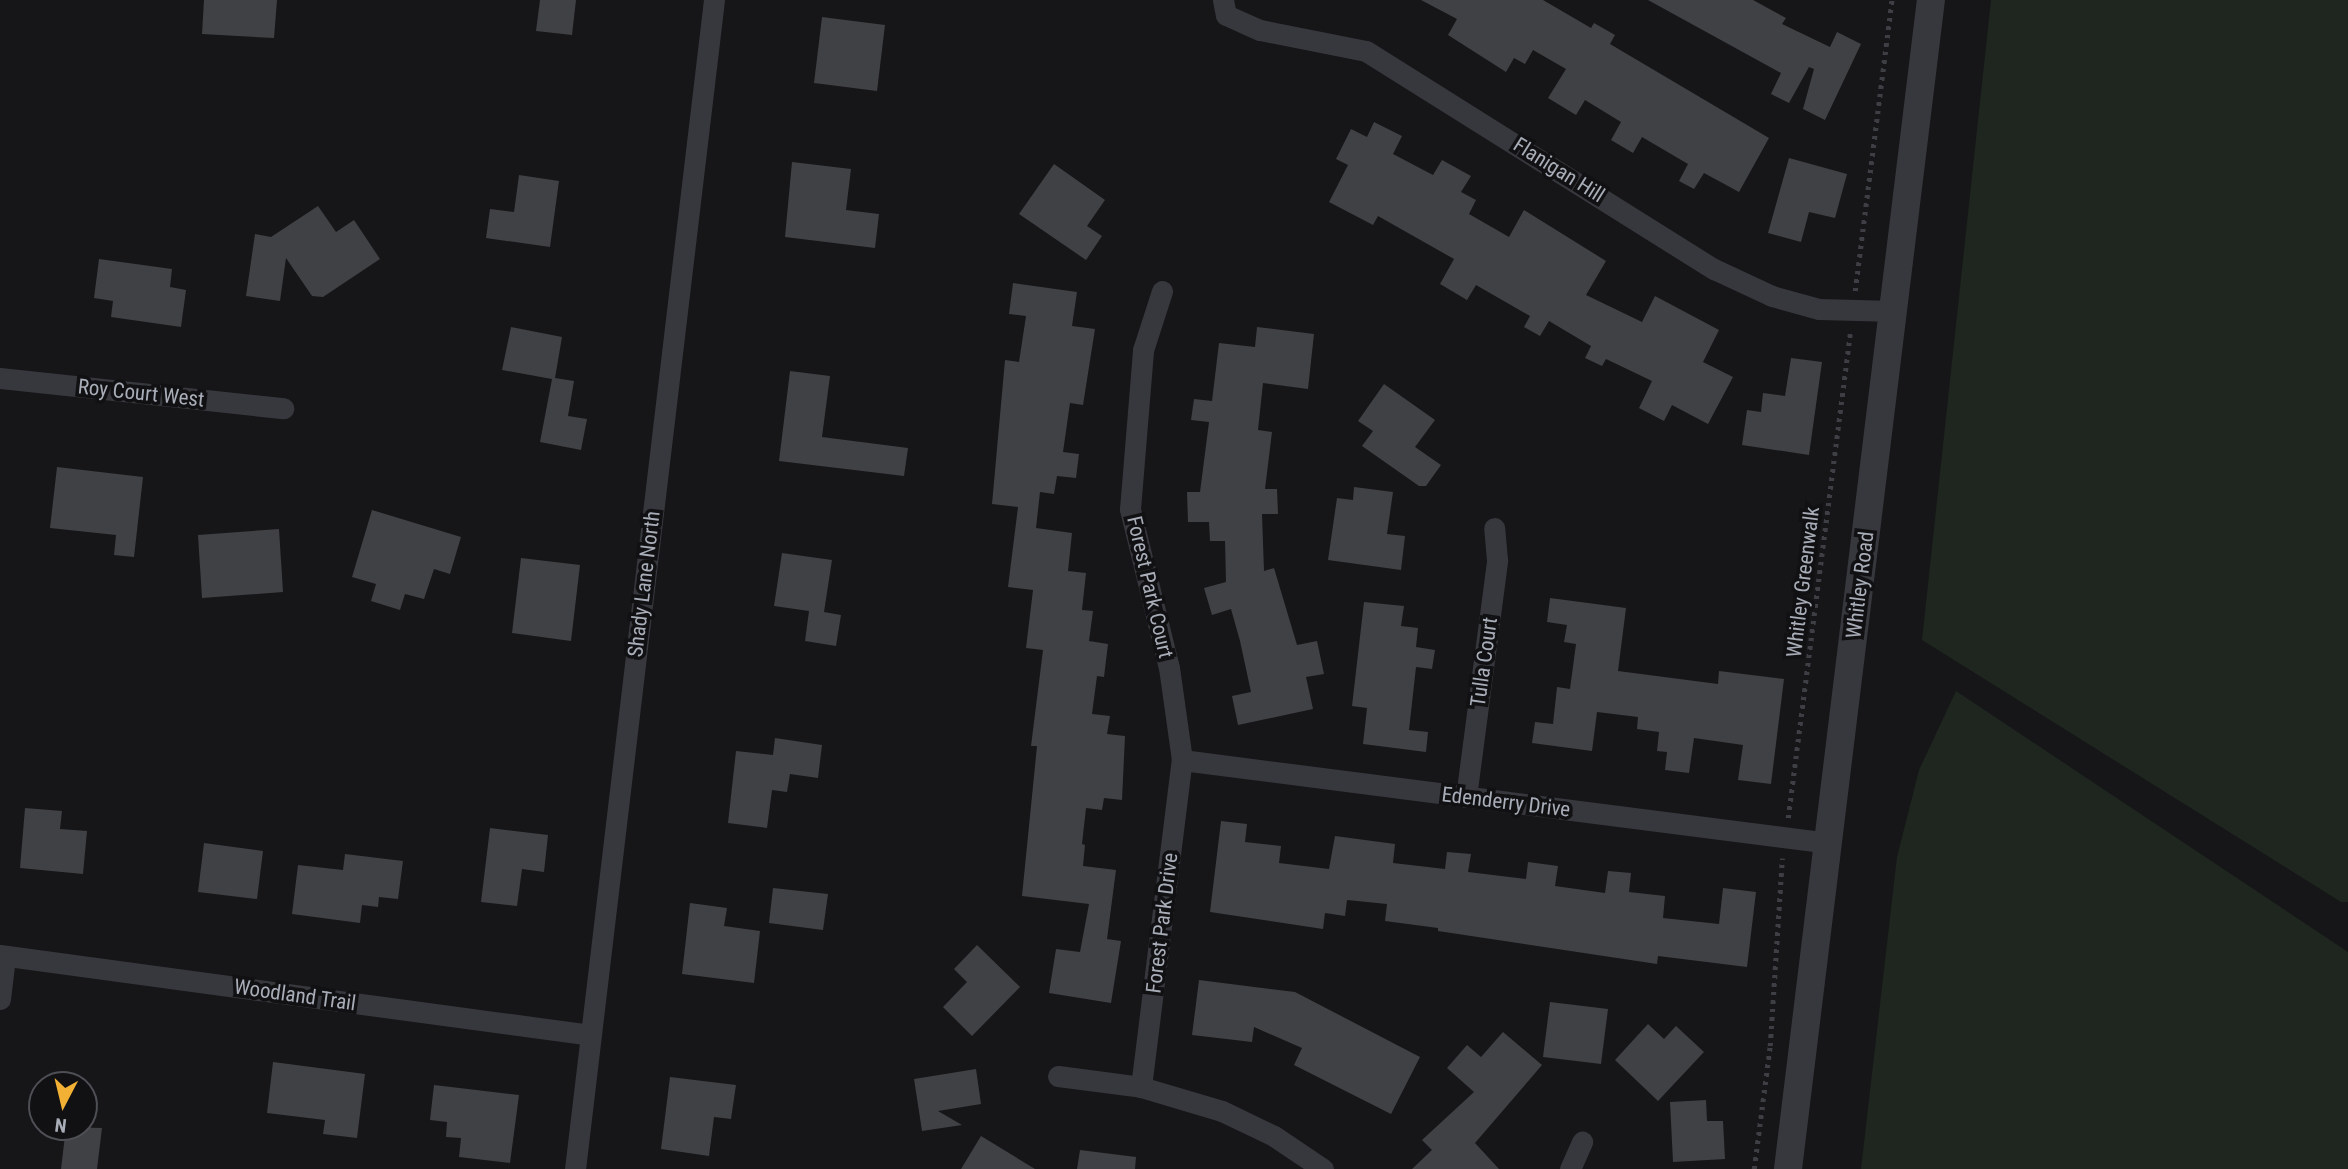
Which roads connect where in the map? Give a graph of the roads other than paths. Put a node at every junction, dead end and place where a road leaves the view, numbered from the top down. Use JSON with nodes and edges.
{"nodes":[{"id":1,"x":714,"y":0,"type":"edge"},
{"id":2,"x":1931,"y":0,"type":"edge"},
{"id":3,"x":1224,"y":8,"type":"edge"},
{"id":4,"x":1162,"y":291,"type":"dead end"},
{"id":5,"x":1894,"y":311,"type":"junction"},
{"id":6,"x":0,"y":378,"type":"edge"},
{"id":7,"x":283,"y":408,"type":"dead end"},
{"id":8,"x":1494,"y":528,"type":"dead end"},
{"id":9,"x":1182,"y":760,"type":"junction"},
{"id":10,"x":1466,"y":797,"type":"junction"},
{"id":11,"x":1829,"y":844,"type":"junction"},
{"id":12,"x":2,"y":956,"type":"edge"},
{"id":13,"x":0,"y":999,"type":"edge"},
{"id":14,"x":591,"y":1035,"type":"junction"},
{"id":15,"x":1058,"y":1076,"type":"dead end"},
{"id":16,"x":1141,"y":1087,"type":"junction"},
{"id":17,"x":1582,"y":1142,"type":"dead end"},
{"id":18,"x":575,"y":1169,"type":"edge"},
{"id":19,"x":1323,"y":1169,"type":"edge"},
{"id":20,"x":1570,"y":1169,"type":"edge"},
{"id":21,"x":1788,"y":1169,"type":"edge"}],
"edges":[{"from":1,"to":14,"type":"street","name":"Shady Lane North"},
{"from":2,"to":5,"type":"street","name":"Whitley Road"},
{"from":3,"to":5,"type":"street","name":"Flanigan Hill"},
{"from":4,"to":9,"type":"street","name":"Forest Park Court"},
{"from":5,"to":11,"type":"street","name":"Whitley Road"},
{"from":6,"to":7,"type":"street","name":"Roy Court West"},
{"from":8,"to":10,"type":"street","name":"Tulla Court"},
{"from":9,"to":10,"type":"street","name":"Edenderry Drive"},
{"from":9,"to":16,"type":"street","name":"Forest Park Drive"},
{"from":10,"to":11,"type":"street","name":"Edenderry Drive"},
{"from":11,"to":21,"type":"street","name":"Whitley Road"},
{"from":12,"to":13,"type":"street"},
{"from":12,"to":14,"type":"street","name":"Woodland Trail"},
{"from":14,"to":18,"type":"street","name":"Shady Lane North"},
{"from":15,"to":16,"type":"street"},
{"from":16,"to":19,"type":"street"},
{"from":17,"to":20,"type":"street"}]}
